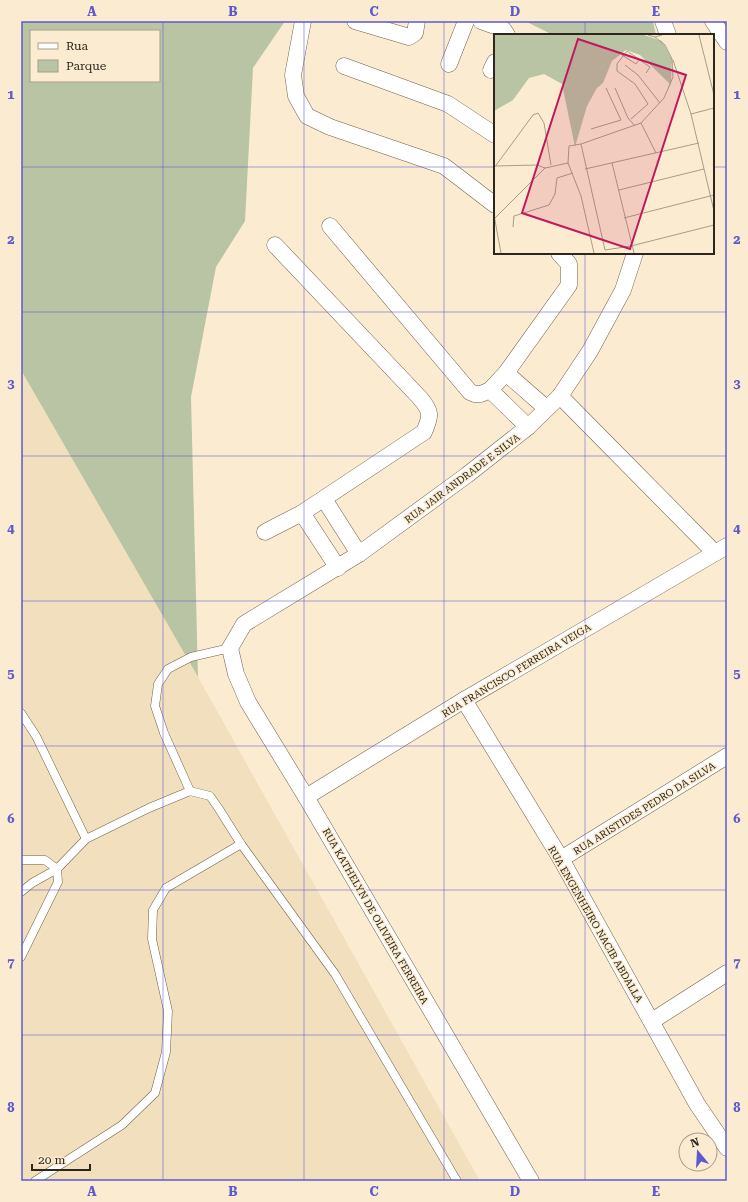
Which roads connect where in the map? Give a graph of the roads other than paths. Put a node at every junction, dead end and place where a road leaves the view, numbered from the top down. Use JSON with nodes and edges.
{"nodes":[{"id":1,"x":303,"y":21,"type":"edge"},
{"id":2,"x":355,"y":21,"type":"edge"},
{"id":3,"x":418,"y":21,"type":"edge"},
{"id":4,"x":466,"y":21,"type":"edge"},
{"id":5,"x":481,"y":21,"type":"edge"},
{"id":6,"x":663,"y":21,"type":"edge"},
{"id":7,"x":713,"y":21,"type":"edge"},
{"id":8,"x":506,"y":34,"type":"edge"},
{"id":9,"x":668,"y":34,"type":"edge"},
{"id":10,"x":727,"y":42,"type":"edge"},
{"id":11,"x":449,"y":64,"type":"dead end"},
{"id":12,"x":344,"y":66,"type":"dead end"},
{"id":13,"x":494,"y":134,"type":"edge"},
{"id":14,"x":494,"y":203,"type":"edge"},
{"id":15,"x":330,"y":226,"type":"dead end"},
{"id":16,"x":275,"y":245,"type":"dead end"},
{"id":17,"x":560,"y":254,"type":"edge"},
{"id":18,"x":635,"y":254,"type":"edge"},
{"id":19,"x":506,"y":373,"type":"junction"},
{"id":20,"x":490,"y":390,"type":"junction"},
{"id":21,"x":560,"y":396,"type":"junction"},
{"id":22,"x":546,"y":408,"type":"junction"},
{"id":23,"x":528,"y":427,"type":"junction"},
{"id":24,"x":324,"y":499,"type":"junction"},
{"id":25,"x":302,"y":513,"type":"junction"},
{"id":26,"x":265,"y":532,"type":"dead end"},
{"id":27,"x":721,"y":550,"type":"edge"},
{"id":28,"x":359,"y":554,"type":"junction"},
{"id":29,"x":338,"y":568,"type":"junction"},
{"id":30,"x":230,"y":648,"type":"junction"},
{"id":31,"x":464,"y":700,"type":"junction"},
{"id":32,"x":21,"y":713,"type":"edge"},
{"id":33,"x":727,"y":756,"type":"edge"},
{"id":34,"x":190,"y":791,"type":"junction"},
{"id":35,"x":306,"y":797,"type":"junction"},
{"id":36,"x":86,"y":839,"type":"junction"},
{"id":37,"x":241,"y":844,"type":"junction"},
{"id":38,"x":561,"y":859,"type":"junction"},
{"id":39,"x":21,"y":860,"type":"edge"},
{"id":40,"x":57,"y":869,"type":"junction"},
{"id":41,"x":21,"y":892,"type":"edge"},
{"id":42,"x":21,"y":957,"type":"edge"},
{"id":43,"x":727,"y":973,"type":"edge"},
{"id":44,"x":652,"y":1020,"type":"junction"},
{"id":45,"x":727,"y":1148,"type":"edge"},
{"id":46,"x":36,"y":1181,"type":"edge"},
{"id":47,"x":457,"y":1181,"type":"edge"},
{"id":48,"x":531,"y":1181,"type":"edge"}],
"edges":[{"from":1,"to":14,"type":"street"},
{"from":2,"to":3,"type":"street"},
{"from":4,"to":11,"type":"street"},
{"from":5,"to":8,"type":"street"},
{"from":6,"to":9,"type":"street"},
{"from":7,"to":10,"type":"street"},
{"from":12,"to":13,"type":"street"},
{"from":15,"to":20,"type":"street"},
{"from":16,"to":24,"type":"street"},
{"from":17,"to":19,"type":"street"},
{"from":18,"to":21,"type":"street","name":"RUA JAIR ANDRADE E SILVA"},
{"from":19,"to":20,"type":"street"},
{"from":19,"to":22,"type":"street"},
{"from":20,"to":23,"type":"street"},
{"from":21,"to":22,"type":"street","name":"RUA JAIR ANDRADE E SILVA"},
{"from":21,"to":27,"type":"street"},
{"from":22,"to":23,"type":"street","name":"RUA JAIR ANDRADE E SILVA"},
{"from":23,"to":28,"type":"street","name":"RUA JAIR ANDRADE E SILVA"},
{"from":24,"to":25,"type":"street"},
{"from":24,"to":28,"type":"street"},
{"from":25,"to":26,"type":"street"},
{"from":25,"to":29,"type":"street"},
{"from":27,"to":31,"type":"street","name":"RUA FRANCISCO FERREIRA VEIGA"},
{"from":28,"to":29,"type":"street","name":"RUA JAIR ANDRADE E SILVA"},
{"from":29,"to":30,"type":"street","name":"RUA JAIR ANDRADE E SILVA"},
{"from":30,"to":34,"type":"lane"},
{"from":30,"to":35,"type":"street","name":"RUA KATHELYN DE OLIVEIRA FERREIRA"},
{"from":31,"to":35,"type":"street","name":"RUA FRANCISCO FERREIRA VEIGA"},
{"from":31,"to":38,"type":"street","name":"RUA ENGENHEIRO NACIB ABDALLA"},
{"from":32,"to":36,"type":"lane"},
{"from":33,"to":38,"type":"street","name":"RUA ARISTIDES PEDRO DA SILVA"},
{"from":34,"to":36,"type":"lane"},
{"from":34,"to":37,"type":"lane"},
{"from":35,"to":48,"type":"street","name":"RUA KATHELYN DE OLIVEIRA FERREIRA"},
{"from":36,"to":40,"type":"lane"},
{"from":37,"to":46,"type":"lane"},
{"from":37,"to":47,"type":"lane"},
{"from":38,"to":44,"type":"street","name":"RUA ENGENHEIRO NACIB ABDALLA"},
{"from":39,"to":40,"type":"lane"},
{"from":40,"to":41,"type":"lane"},
{"from":40,"to":42,"type":"lane"},
{"from":43,"to":44,"type":"street"},
{"from":44,"to":45,"type":"street","name":"RUA ENGENHEIRO NACIB ABDALLA"}]}
